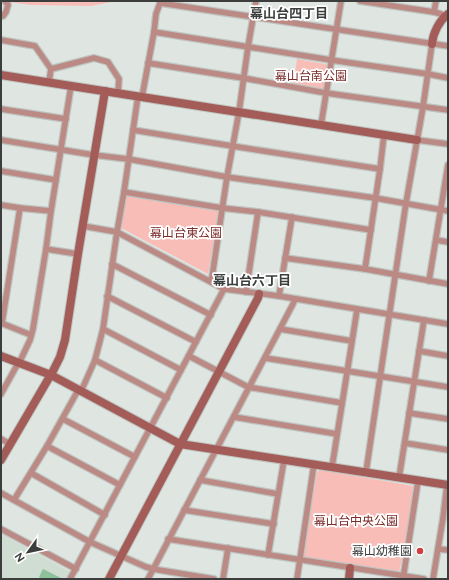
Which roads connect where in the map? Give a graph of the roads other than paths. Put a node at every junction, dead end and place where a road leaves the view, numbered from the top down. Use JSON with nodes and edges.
{"nodes":[{"id":1,"x":5,"y":1,"type":"edge"},
{"id":2,"x":256,"y":1,"type":"edge"},
{"id":3,"x":341,"y":1,"type":"edge"},
{"id":4,"x":360,"y":1,"type":"edge"},
{"id":5,"x":436,"y":1,"type":"edge"},
{"id":6,"x":161,"y":2,"type":"edge"},
{"id":7,"x":434,"y":12,"type":"junction"},
{"id":8,"x":1,"y":16,"type":"edge"},
{"id":9,"x":253,"y":16,"type":"junction"},
{"id":10,"x":446,"y":16,"type":"edge"},
{"id":11,"x":336,"y":29,"type":"junction"},
{"id":12,"x":154,"y":32,"type":"junction"},
{"id":13,"x":1,"y":40,"type":"edge"},
{"id":14,"x":432,"y":44,"type":"junction"},
{"id":15,"x":448,"y":46,"type":"edge"},
{"id":16,"x":248,"y":47,"type":"junction"},
{"id":17,"x":331,"y":60,"type":"junction"},
{"id":18,"x":148,"y":63,"type":"junction"},
{"id":19,"x":51,"y":69,"type":"junction"},
{"id":20,"x":428,"y":74,"type":"junction"},
{"id":21,"x":1,"y":75,"type":"edge"},
{"id":22,"x":244,"y":78,"type":"junction"},
{"id":23,"x":448,"y":78,"type":"edge"},
{"id":24,"x":48,"y":82,"type":"junction"},
{"id":25,"x":71,"y":86,"type":"junction"},
{"id":26,"x":105,"y":91,"type":"junction"},
{"id":27,"x":118,"y":93,"type":"junction"},
{"id":28,"x":326,"y":93,"type":"junction"},
{"id":29,"x":140,"y":96,"type":"junction"},
{"id":30,"x":423,"y":107,"type":"junction"},
{"id":31,"x":1,"y":109,"type":"edge"},
{"id":32,"x":448,"y":110,"type":"edge"},
{"id":33,"x":239,"y":112,"type":"junction"},
{"id":34,"x":66,"y":119,"type":"junction"},
{"id":35,"x":321,"y":125,"type":"junction"},
{"id":36,"x":133,"y":130,"type":"junction"},
{"id":37,"x":384,"y":135,"type":"junction"},
{"id":38,"x":1,"y":140,"type":"edge"},
{"id":39,"x":417,"y":140,"type":"junction"},
{"id":40,"x":448,"y":144,"type":"edge"},
{"id":41,"x":232,"y":146,"type":"junction"},
{"id":42,"x":61,"y":150,"type":"junction"},
{"id":43,"x":94,"y":155,"type":"junction"},
{"id":44,"x":128,"y":159,"type":"junction"},
{"id":45,"x":448,"y":165,"type":"edge"},
{"id":46,"x":380,"y":169,"type":"junction"},
{"id":47,"x":1,"y":171,"type":"edge"},
{"id":48,"x":227,"y":177,"type":"junction"},
{"id":49,"x":447,"y":178,"type":"edge"},
{"id":50,"x":56,"y":180,"type":"junction"},
{"id":51,"x":124,"y":192,"type":"junction"},
{"id":52,"x":376,"y":198,"type":"junction"},
{"id":53,"x":406,"y":203,"type":"junction"},
{"id":54,"x":1,"y":205,"type":"edge"},
{"id":55,"x":20,"y":208,"type":"junction"},
{"id":56,"x":222,"y":208,"type":"junction"},
{"id":57,"x":441,"y":210,"type":"junction"},
{"id":58,"x":51,"y":211,"type":"junction"},
{"id":59,"x":448,"y":211,"type":"edge"},
{"id":60,"x":258,"y":212,"type":"junction"},
{"id":61,"x":292,"y":217,"type":"junction"},
{"id":62,"x":83,"y":226,"type":"junction"},
{"id":63,"x":371,"y":230,"type":"junction"},
{"id":64,"x":116,"y":232,"type":"junction"},
{"id":65,"x":436,"y":240,"type":"junction"},
{"id":66,"x":448,"y":242,"type":"edge"},
{"id":67,"x":46,"y":249,"type":"junction"},
{"id":68,"x":78,"y":254,"type":"junction"},
{"id":69,"x":285,"y":258,"type":"junction"},
{"id":70,"x":112,"y":264,"type":"junction"},
{"id":71,"x":365,"y":270,"type":"junction"},
{"id":72,"x":395,"y":275,"type":"junction"},
{"id":73,"x":210,"y":281,"type":"junction"},
{"id":74,"x":429,"y":281,"type":"junction"},
{"id":75,"x":448,"y":284,"type":"edge"},
{"id":76,"x":224,"y":289,"type":"junction"},
{"id":77,"x":246,"y":292,"type":"junction"},
{"id":78,"x":259,"y":294,"type":"junction"},
{"id":79,"x":107,"y":296,"type":"junction"},
{"id":80,"x":279,"y":296,"type":"junction"},
{"id":81,"x":295,"y":299,"type":"junction"},
{"id":82,"x":357,"y":310,"type":"junction"},
{"id":83,"x":390,"y":314,"type":"junction"},
{"id":84,"x":211,"y":315,"type":"junction"},
{"id":85,"x":424,"y":320,"type":"junction"},
{"id":86,"x":1,"y":323,"type":"edge"},
{"id":87,"x":448,"y":324,"type":"edge"},
{"id":88,"x":102,"y":329,"type":"junction"},
{"id":89,"x":280,"y":329,"type":"junction"},
{"id":90,"x":31,"y":334,"type":"junction"},
{"id":91,"x":352,"y":341,"type":"junction"},
{"id":92,"x":196,"y":342,"type":"junction"},
{"id":93,"x":419,"y":351,"type":"junction"},
{"id":94,"x":1,"y":356,"type":"edge"},
{"id":95,"x":189,"y":356,"type":"junction"},
{"id":96,"x":448,"y":356,"type":"edge"},
{"id":97,"x":265,"y":358,"type":"junction"},
{"id":98,"x":95,"y":360,"type":"junction"},
{"id":99,"x":19,"y":362,"type":"junction"},
{"id":100,"x":181,"y":370,"type":"junction"},
{"id":101,"x":219,"y":372,"type":"junction"},
{"id":102,"x":347,"y":372,"type":"junction"},
{"id":103,"x":51,"y":375,"type":"junction"},
{"id":104,"x":381,"y":377,"type":"junction"},
{"id":105,"x":414,"y":382,"type":"junction"},
{"id":106,"x":448,"y":387,"type":"edge"},
{"id":107,"x":248,"y":388,"type":"junction"},
{"id":108,"x":80,"y":390,"type":"junction"},
{"id":109,"x":1,"y":394,"type":"edge"},
{"id":110,"x":167,"y":398,"type":"junction"},
{"id":111,"x":342,"y":403,"type":"junction"},
{"id":112,"x":409,"y":413,"type":"junction"},
{"id":113,"x":234,"y":417,"type":"junction"},
{"id":114,"x":448,"y":418,"type":"edge"},
{"id":115,"x":63,"y":419,"type":"junction"},
{"id":116,"x":150,"y":428,"type":"junction"},
{"id":117,"x":337,"y":434,"type":"junction"},
{"id":118,"x":1,"y":439,"type":"edge"},
{"id":119,"x":405,"y":443,"type":"junction"},
{"id":120,"x":10,"y":444,"type":"junction"},
{"id":121,"x":180,"y":444,"type":"junction"},
{"id":122,"x":47,"y":446,"type":"junction"},
{"id":123,"x":216,"y":449,"type":"junction"},
{"id":124,"x":448,"y":450,"type":"edge"},
{"id":125,"x":135,"y":458,"type":"junction"},
{"id":126,"x":1,"y":460,"type":"edge"},
{"id":127,"x":284,"y":460,"type":"junction"},
{"id":128,"x":314,"y":464,"type":"junction"},
{"id":129,"x":332,"y":467,"type":"junction"},
{"id":130,"x":366,"y":472,"type":"junction"},
{"id":131,"x":31,"y":473,"type":"junction"},
{"id":132,"x":399,"y":478,"type":"junction"},
{"id":133,"x":200,"y":480,"type":"junction"},
{"id":134,"x":418,"y":481,"type":"junction"},
{"id":135,"x":120,"y":485,"type":"junction"},
{"id":136,"x":448,"y":485,"type":"edge"},
{"id":137,"x":1,"y":493,"type":"edge"},
{"id":138,"x":278,"y":494,"type":"junction"},
{"id":139,"x":14,"y":500,"type":"junction"},
{"id":140,"x":184,"y":510,"type":"junction"},
{"id":141,"x":105,"y":515,"type":"junction"},
{"id":142,"x":446,"y":518,"type":"edge"},
{"id":143,"x":274,"y":524,"type":"junction"},
{"id":144,"x":1,"y":529,"type":"edge"},
{"id":145,"x":168,"y":540,"type":"junction"},
{"id":146,"x":90,"y":542,"type":"junction"},
{"id":147,"x":228,"y":548,"type":"junction"},
{"id":148,"x":438,"y":549,"type":"junction"},
{"id":149,"x":448,"y":550,"type":"edge"},
{"id":150,"x":268,"y":555,"type":"junction"},
{"id":151,"x":121,"y":556,"type":"junction"},
{"id":152,"x":300,"y":559,"type":"junction"},
{"id":153,"x":350,"y":568,"type":"junction"},
{"id":154,"x":76,"y":569,"type":"junction"},
{"id":155,"x":153,"y":569,"type":"junction"},
{"id":156,"x":403,"y":578,"type":"edge"},
{"id":157,"x":70,"y":579,"type":"edge"},
{"id":158,"x":109,"y":579,"type":"edge"},
{"id":159,"x":148,"y":579,"type":"edge"},
{"id":160,"x":214,"y":579,"type":"edge"},
{"id":161,"x":223,"y":579,"type":"edge"},
{"id":162,"x":297,"y":579,"type":"edge"},
{"id":163,"x":349,"y":579,"type":"edge"},
{"id":164,"x":424,"y":579,"type":"edge"},
{"id":165,"x":433,"y":579,"type":"edge"}],
"edges":[{"from":1,"to":8,"type":"street"},
{"from":2,"to":9,"type":"street"},
{"from":3,"to":11,"type":"street"},
{"from":4,"to":7,"type":"street"},
{"from":5,"to":7,"type":"street"},
{"from":6,"to":9,"type":"street"},
{"from":6,"to":12,"type":"street"},
{"from":7,"to":10,"type":"street"},
{"from":9,"to":11,"type":"street"},
{"from":9,"to":16,"type":"street"},
{"from":10,"to":14,"type":"street"},
{"from":11,"to":14,"type":"street"},
{"from":11,"to":17,"type":"street"},
{"from":12,"to":16,"type":"street"},
{"from":12,"to":18,"type":"street"},
{"from":13,"to":19,"type":"street"},
{"from":14,"to":15,"type":"street"},
{"from":14,"to":20,"type":"street"},
{"from":16,"to":17,"type":"street"},
{"from":16,"to":22,"type":"street"},
{"from":17,"to":20,"type":"street"},
{"from":17,"to":28,"type":"street"},
{"from":18,"to":22,"type":"street"},
{"from":18,"to":29,"type":"street"},
{"from":19,"to":24,"type":"street"},
{"from":19,"to":27,"type":"street"},
{"from":20,"to":23,"type":"street"},
{"from":20,"to":30,"type":"street"},
{"from":21,"to":24,"type":"street"},
{"from":22,"to":28,"type":"street"},
{"from":22,"to":33,"type":"street"},
{"from":24,"to":25,"type":"street"},
{"from":25,"to":26,"type":"street"},
{"from":25,"to":34,"type":"street"},
{"from":26,"to":27,"type":"street"},
{"from":26,"to":43,"type":"street"},
{"from":27,"to":29,"type":"street"},
{"from":28,"to":30,"type":"street"},
{"from":28,"to":35,"type":"street"},
{"from":29,"to":33,"type":"street"},
{"from":29,"to":36,"type":"street"},
{"from":30,"to":32,"type":"street"},
{"from":30,"to":39,"type":"street"},
{"from":31,"to":34,"type":"street"},
{"from":33,"to":35,"type":"street"},
{"from":33,"to":41,"type":"street"},
{"from":34,"to":42,"type":"street"},
{"from":35,"to":37,"type":"street"},
{"from":36,"to":41,"type":"street"},
{"from":36,"to":44,"type":"street"},
{"from":37,"to":39,"type":"street"},
{"from":37,"to":46,"type":"street"},
{"from":38,"to":42,"type":"street"},
{"from":39,"to":40,"type":"street"},
{"from":39,"to":53,"type":"street"},
{"from":41,"to":46,"type":"street"},
{"from":41,"to":48,"type":"street"},
{"from":42,"to":43,"type":"street"},
{"from":42,"to":50,"type":"street"},
{"from":43,"to":44,"type":"street"},
{"from":43,"to":62,"type":"street"},
{"from":44,"to":48,"type":"street"},
{"from":44,"to":51,"type":"street"},
{"from":45,"to":49,"type":"street"},
{"from":46,"to":52,"type":"street"},
{"from":47,"to":50,"type":"street"},
{"from":48,"to":52,"type":"street"},
{"from":48,"to":56,"type":"street"},
{"from":49,"to":57,"type":"street"},
{"from":50,"to":58,"type":"street"},
{"from":51,"to":56,"type":"street"},
{"from":51,"to":64,"type":"street"},
{"from":52,"to":53,"type":"street"},
{"from":52,"to":63,"type":"street"},
{"from":53,"to":57,"type":"street"},
{"from":53,"to":72,"type":"street"},
{"from":54,"to":55,"type":"street"},
{"from":55,"to":58,"type":"street"},
{"from":55,"to":86,"type":"street"},
{"from":56,"to":60,"type":"street"},
{"from":56,"to":73,"type":"street"},
{"from":57,"to":59,"type":"street"},
{"from":57,"to":65,"type":"street"},
{"from":58,"to":67,"type":"street"},
{"from":60,"to":61,"type":"street"},
{"from":60,"to":77,"type":"street"},
{"from":61,"to":63,"type":"street"},
{"from":61,"to":69,"type":"street"},
{"from":62,"to":64,"type":"street"},
{"from":62,"to":68,"type":"street"},
{"from":63,"to":71,"type":"street"},
{"from":64,"to":70,"type":"street"},
{"from":64,"to":73,"type":"street"},
{"from":65,"to":66,"type":"street"},
{"from":65,"to":74,"type":"street"},
{"from":67,"to":68,"type":"street"},
{"from":67,"to":90,"type":"street"},
{"from":68,"to":103,"type":"street"},
{"from":69,"to":71,"type":"street"},
{"from":69,"to":80,"type":"street"},
{"from":70,"to":79,"type":"street"},
{"from":70,"to":84,"type":"street"},
{"from":71,"to":72,"type":"street"},
{"from":72,"to":74,"type":"street"},
{"from":72,"to":83,"type":"street"},
{"from":73,"to":76,"type":"street"},
{"from":74,"to":75,"type":"street"},
{"from":76,"to":77,"type":"street"},
{"from":76,"to":84,"type":"street"},
{"from":77,"to":78,"type":"street"},
{"from":78,"to":80,"type":"street"},
{"from":78,"to":101,"type":"street"},
{"from":79,"to":88,"type":"street"},
{"from":79,"to":92,"type":"street"},
{"from":80,"to":81,"type":"street"},
{"from":81,"to":82,"type":"street"},
{"from":81,"to":89,"type":"street"},
{"from":82,"to":83,"type":"street"},
{"from":82,"to":91,"type":"street"},
{"from":83,"to":85,"type":"street"},
{"from":83,"to":104,"type":"street"},
{"from":84,"to":92,"type":"street"},
{"from":85,"to":87,"type":"street"},
{"from":85,"to":93,"type":"street"},
{"from":86,"to":90,"type":"street"},
{"from":88,"to":98,"type":"street"},
{"from":88,"to":100,"type":"street"},
{"from":89,"to":91,"type":"street"},
{"from":89,"to":97,"type":"street"},
{"from":90,"to":99,"type":"street"},
{"from":91,"to":102,"type":"street"},
{"from":92,"to":95,"type":"street"},
{"from":93,"to":96,"type":"street"},
{"from":93,"to":105,"type":"street"},
{"from":94,"to":99,"type":"street"},
{"from":95,"to":100,"type":"street"},
{"from":95,"to":101,"type":"street"},
{"from":97,"to":102,"type":"street"},
{"from":97,"to":107,"type":"street"},
{"from":98,"to":108,"type":"street"},
{"from":98,"to":110,"type":"street"},
{"from":99,"to":103,"type":"street"},
{"from":99,"to":109,"type":"street"},
{"from":100,"to":110,"type":"street"},
{"from":101,"to":107,"type":"street"},
{"from":101,"to":121,"type":"street"},
{"from":102,"to":104,"type":"street"},
{"from":102,"to":111,"type":"street"},
{"from":103,"to":108,"type":"street"},
{"from":103,"to":120,"type":"street"},
{"from":104,"to":105,"type":"street"},
{"from":104,"to":130,"type":"street"},
{"from":105,"to":106,"type":"street"},
{"from":105,"to":112,"type":"street"},
{"from":107,"to":111,"type":"street"},
{"from":107,"to":113,"type":"street"},
{"from":108,"to":115,"type":"street"},
{"from":108,"to":116,"type":"street"},
{"from":110,"to":116,"type":"street"},
{"from":111,"to":117,"type":"street"},
{"from":112,"to":114,"type":"street"},
{"from":112,"to":119,"type":"street"},
{"from":113,"to":117,"type":"street"},
{"from":113,"to":123,"type":"street"},
{"from":115,"to":122,"type":"street"},
{"from":115,"to":125,"type":"street"},
{"from":116,"to":121,"type":"street"},
{"from":116,"to":125,"type":"street"},
{"from":117,"to":129,"type":"street"},
{"from":118,"to":120,"type":"street"},
{"from":119,"to":124,"type":"street"},
{"from":119,"to":132,"type":"street"},
{"from":120,"to":126,"type":"street"},
{"from":121,"to":123,"type":"street"},
{"from":121,"to":151,"type":"street"},
{"from":122,"to":131,"type":"street"},
{"from":122,"to":135,"type":"street"},
{"from":123,"to":127,"type":"street"},
{"from":123,"to":133,"type":"street"},
{"from":125,"to":135,"type":"street"},
{"from":127,"to":128,"type":"street"},
{"from":127,"to":138,"type":"street"},
{"from":128,"to":129,"type":"street"},
{"from":128,"to":152,"type":"street"},
{"from":129,"to":130,"type":"street"},
{"from":130,"to":132,"type":"street"},
{"from":131,"to":139,"type":"street"},
{"from":131,"to":141,"type":"street"},
{"from":132,"to":134,"type":"street"},
{"from":133,"to":138,"type":"street"},
{"from":133,"to":140,"type":"street"},
{"from":134,"to":136,"type":"street"},
{"from":134,"to":156,"type":"street"},
{"from":135,"to":141,"type":"street"},
{"from":136,"to":142,"type":"street"},
{"from":137,"to":139,"type":"street"},
{"from":138,"to":143,"type":"street"},
{"from":139,"to":146,"type":"street"},
{"from":140,"to":143,"type":"street"},
{"from":140,"to":145,"type":"street"},
{"from":141,"to":146,"type":"street"},
{"from":142,"to":148,"type":"street"},
{"from":143,"to":150,"type":"street"},
{"from":144,"to":154,"type":"street"},
{"from":145,"to":147,"type":"street"},
{"from":145,"to":155,"type":"street"},
{"from":146,"to":151,"type":"street"},
{"from":146,"to":154,"type":"street"},
{"from":147,"to":150,"type":"street"},
{"from":147,"to":161,"type":"street"},
{"from":148,"to":149,"type":"street"},
{"from":148,"to":165,"type":"street"},
{"from":150,"to":152,"type":"street"},
{"from":151,"to":155,"type":"street"},
{"from":151,"to":158,"type":"street"},
{"from":152,"to":153,"type":"street"},
{"from":152,"to":162,"type":"street"},
{"from":153,"to":156,"type":"street"},
{"from":153,"to":163,"type":"street"},
{"from":154,"to":157,"type":"street"},
{"from":155,"to":159,"type":"street"},
{"from":155,"to":160,"type":"street"},
{"from":156,"to":164,"type":"street"}]}
